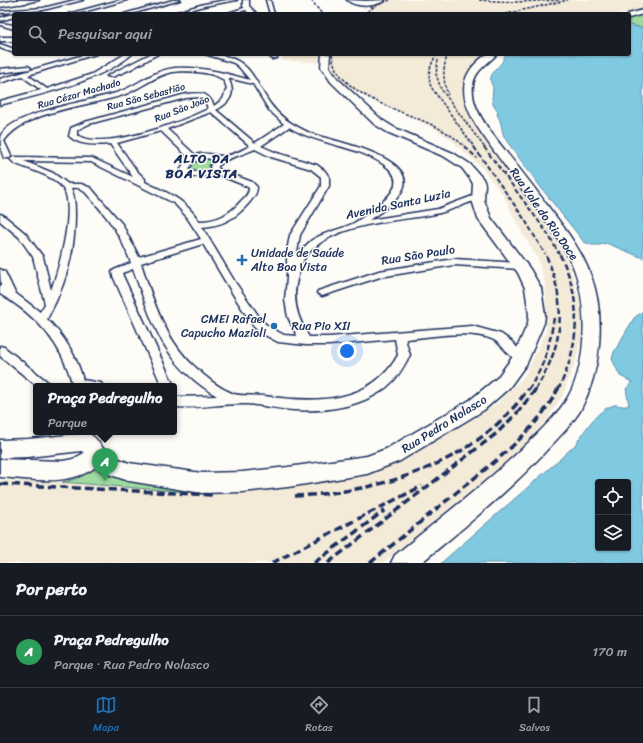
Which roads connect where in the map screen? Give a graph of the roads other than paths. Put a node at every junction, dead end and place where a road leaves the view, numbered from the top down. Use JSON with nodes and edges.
{"nodes":[{"id":1,"x":29,"y":0,"type":"edge"},
{"id":2,"x":36,"y":0,"type":"edge"},
{"id":3,"x":81,"y":0,"type":"edge"},
{"id":4,"x":125,"y":0,"type":"edge"},
{"id":5,"x":178,"y":0,"type":"edge"},
{"id":6,"x":235,"y":0,"type":"edge"},
{"id":7,"x":246,"y":0,"type":"edge"},
{"id":8,"x":268,"y":0,"type":"edge"},
{"id":9,"x":382,"y":0,"type":"edge"},
{"id":10,"x":167,"y":1,"type":"edge"},
{"id":11,"x":20,"y":3,"type":"junction"},
{"id":12,"x":354,"y":4,"type":"edge"},
{"id":13,"x":0,"y":5,"type":"edge"},
{"id":14,"x":155,"y":6,"type":"junction"},
{"id":15,"x":247,"y":8,"type":"junction"},
{"id":16,"x":42,"y":10,"type":"junction"},
{"id":17,"x":0,"y":12,"type":"edge"},
{"id":18,"x":31,"y":12,"type":"edge"},
{"id":19,"x":46,"y":12,"type":"edge"},
{"id":20,"x":78,"y":12,"type":"edge"},
{"id":21,"x":133,"y":12,"type":"edge"},
{"id":22,"x":154,"y":12,"type":"edge"},
{"id":23,"x":179,"y":12,"type":"edge"},
{"id":24,"x":234,"y":12,"type":"edge"},
{"id":25,"x":251,"y":12,"type":"edge"},
{"id":26,"x":271,"y":12,"type":"edge"},
{"id":27,"x":643,"y":12,"type":"edge"},
{"id":28,"x":631,"y":15,"type":"edge"},
{"id":29,"x":12,"y":16,"type":"edge"},
{"id":30,"x":0,"y":20,"type":"edge"},
{"id":31,"x":0,"y":24,"type":"edge"},
{"id":32,"x":12,"y":27,"type":"edge"},
{"id":33,"x":0,"y":39,"type":"edge"},
{"id":34,"x":12,"y":39,"type":"edge"},
{"id":35,"x":0,"y":46,"type":"edge"},
{"id":36,"x":12,"y":51,"type":"edge"},
{"id":37,"x":0,"y":52,"type":"edge"},
{"id":38,"x":12,"y":52,"type":"edge"},
{"id":39,"x":86,"y":56,"type":"edge"},
{"id":40,"x":114,"y":56,"type":"edge"},
{"id":41,"x":126,"y":56,"type":"edge"},
{"id":42,"x":150,"y":56,"type":"edge"},
{"id":43,"x":216,"y":56,"type":"edge"},
{"id":44,"x":326,"y":56,"type":"edge"},
{"id":45,"x":490,"y":56,"type":"edge"},
{"id":46,"x":59,"y":64,"type":"junction"},
{"id":47,"x":110,"y":66,"type":"junction"},
{"id":48,"x":0,"y":70,"type":"edge"},
{"id":49,"x":217,"y":74,"type":"junction"},
{"id":50,"x":24,"y":75,"type":"junction"},
{"id":51,"x":110,"y":76,"type":"dead end"},
{"id":52,"x":0,"y":81,"type":"edge"},
{"id":53,"x":255,"y":83,"type":"junction"},
{"id":54,"x":46,"y":91,"type":"junction"},
{"id":55,"x":0,"y":103,"type":"edge"},
{"id":56,"x":212,"y":110,"type":"junction"},
{"id":57,"x":288,"y":124,"type":"junction"},
{"id":58,"x":162,"y":128,"type":"junction"},
{"id":59,"x":112,"y":142,"type":"junction"},
{"id":60,"x":254,"y":146,"type":"junction"},
{"id":61,"x":7,"y":156,"type":"edge"},
{"id":62,"x":193,"y":158,"type":"junction"},
{"id":63,"x":221,"y":159,"type":"junction"},
{"id":64,"x":216,"y":174,"type":"junction"},
{"id":65,"x":144,"y":184,"type":"junction"},
{"id":66,"x":66,"y":187,"type":"junction"},
{"id":67,"x":478,"y":197,"type":"junction"},
{"id":68,"x":0,"y":217,"type":"edge"},
{"id":69,"x":197,"y":224,"type":"junction"},
{"id":70,"x":355,"y":226,"type":"junction"},
{"id":71,"x":206,"y":240,"type":"junction"},
{"id":72,"x":137,"y":263,"type":"junction"},
{"id":73,"x":521,"y":266,"type":"junction"},
{"id":74,"x":0,"y":272,"type":"edge"},
{"id":75,"x":292,"y":278,"type":"junction"},
{"id":76,"x":0,"y":289,"type":"edge"},
{"id":77,"x":322,"y":292,"type":"dead end"},
{"id":78,"x":10,"y":294,"type":"junction"},
{"id":79,"x":50,"y":305,"type":"junction"},
{"id":80,"x":42,"y":319,"type":"junction"},
{"id":81,"x":399,"y":335,"type":"junction"},
{"id":82,"x":306,"y":341,"type":"junction"},
{"id":83,"x":0,"y":350,"type":"edge"},
{"id":84,"x":521,"y":358,"type":"junction"},
{"id":85,"x":41,"y":383,"type":"edge"},
{"id":86,"x":78,"y":383,"type":"edge"},
{"id":87,"x":167,"y":383,"type":"edge"},
{"id":88,"x":233,"y":399,"type":"junction"},
{"id":89,"x":177,"y":401,"type":"edge"},
{"id":90,"x":90,"y":443,"type":"edge"},
{"id":91,"x":0,"y":449,"type":"edge"},
{"id":92,"x":0,"y":468,"type":"edge"},
{"id":93,"x":403,"y":563,"type":"edge"}],
"edges":[{"from":1,"to":11,"type":"street"},
{"from":2,"to":11,"type":"street"},
{"from":3,"to":16,"type":"street"},
{"from":4,"to":20,"type":"street"},
{"from":5,"to":10,"type":"street"},
{"from":6,"to":23,"type":"street"},
{"from":7,"to":15,"type":"street"},
{"from":8,"to":26,"type":"street"},
{"from":9,"to":12,"type":"street"},
{"from":10,"to":14,"type":"street"},
{"from":11,"to":13,"type":"street"},
{"from":14,"to":21,"type":"street"},
{"from":14,"to":22,"type":"street"},
{"from":15,"to":24,"type":"street"},
{"from":15,"to":25,"type":"street"},
{"from":16,"to":17,"type":"street"},
{"from":16,"to":18,"type":"street"},
{"from":16,"to":19,"type":"street"},
{"from":27,"to":28,"type":"street"},
{"from":29,"to":30,"type":"street"},
{"from":31,"to":32,"type":"street"},
{"from":33,"to":34,"type":"street"},
{"from":35,"to":36,"type":"street"},
{"from":37,"to":38,"type":"street"},
{"from":39,"to":46,"type":"street"},
{"from":40,"to":47,"type":"street"},
{"from":41,"to":47,"type":"street"},
{"from":42,"to":51,"type":"street"},
{"from":43,"to":53,"type":"street"},
{"from":44,"to":67,"type":"street","name":"Rua Pedro Nolasco"},
{"from":45,"to":93,"type":"street","name":"Rua Vale do Rio Doce"},
{"from":46,"to":48,"type":"street"},
{"from":46,"to":50,"type":"street"},
{"from":47,"to":54,"type":"street"},
{"from":49,"to":53,"type":"street","name":"Rua Cézar Machado"},
{"from":49,"to":56,"type":"street","name":"Rua São João"},
{"from":49,"to":61,"type":"street","name":"Rua Cézar Machado"},
{"from":50,"to":52,"type":"street"},
{"from":50,"to":54,"type":"street"},
{"from":53,"to":57,"type":"street"},
{"from":54,"to":55,"type":"street"},
{"from":56,"to":58,"type":"street","name":"Rua São João"},
{"from":56,"to":59,"type":"street","name":"Rua São Sebastião"},
{"from":56,"to":60,"type":"street","name":"Rua São Sebastião"},
{"from":57,"to":60,"type":"street"},
{"from":57,"to":70,"type":"street"},
{"from":58,"to":59,"type":"street","name":"Rua São João"},
{"from":58,"to":62,"type":"street"},
{"from":59,"to":65,"type":"street","name":"Rua Pio XII"},
{"from":60,"to":63,"type":"street"},
{"from":60,"to":75,"type":"street","name":"Rua São Sebastião"},
{"from":61,"to":65,"type":"street"},
{"from":61,"to":66,"type":"street"},
{"from":62,"to":63,"type":"street"},
{"from":62,"to":64,"type":"street"},
{"from":63,"to":64,"type":"street"},
{"from":64,"to":69,"type":"street"},
{"from":65,"to":69,"type":"street","name":"Rua Pio XII"},
{"from":66,"to":72,"type":"street"},
{"from":66,"to":79,"type":"street"},
{"from":67,"to":70,"type":"street","name":"Avenida Santa Luzia"},
{"from":67,"to":73,"type":"street","name":"Rua Pedro Nolasco"},
{"from":68,"to":79,"type":"street"},
{"from":69,"to":71,"type":"street","name":"Rua Pio XII"},
{"from":70,"to":75,"type":"street","name":"Avenida Santa Luzia"},
{"from":71,"to":72,"type":"street"},
{"from":71,"to":82,"type":"street","name":"Rua Pio XII"},
{"from":72,"to":87,"type":"street"},
{"from":72,"to":88,"type":"street"},
{"from":73,"to":77,"type":"street","name":"Rua São Paulo"},
{"from":73,"to":84,"type":"street","name":"Rua Pedro Nolasco"},
{"from":74,"to":78,"type":"street"},
{"from":75,"to":82,"type":"street","name":"Avenida Santa Luzia"},
{"from":76,"to":78,"type":"street"},
{"from":78,"to":80,"type":"street"},
{"from":79,"to":80,"type":"street"},
{"from":80,"to":86,"type":"street"},
{"from":81,"to":82,"type":"street","name":"Rua Pio XII"},
{"from":81,"to":84,"type":"street","name":"Rua Pio XII"},
{"from":81,"to":88,"type":"street"},
{"from":83,"to":85,"type":"street"},
{"from":84,"to":90,"type":"street","name":"Rua Pedro Nolasco"},
{"from":88,"to":89,"type":"street"},
{"from":90,"to":91,"type":"street"},
{"from":90,"to":92,"type":"street"}]}
